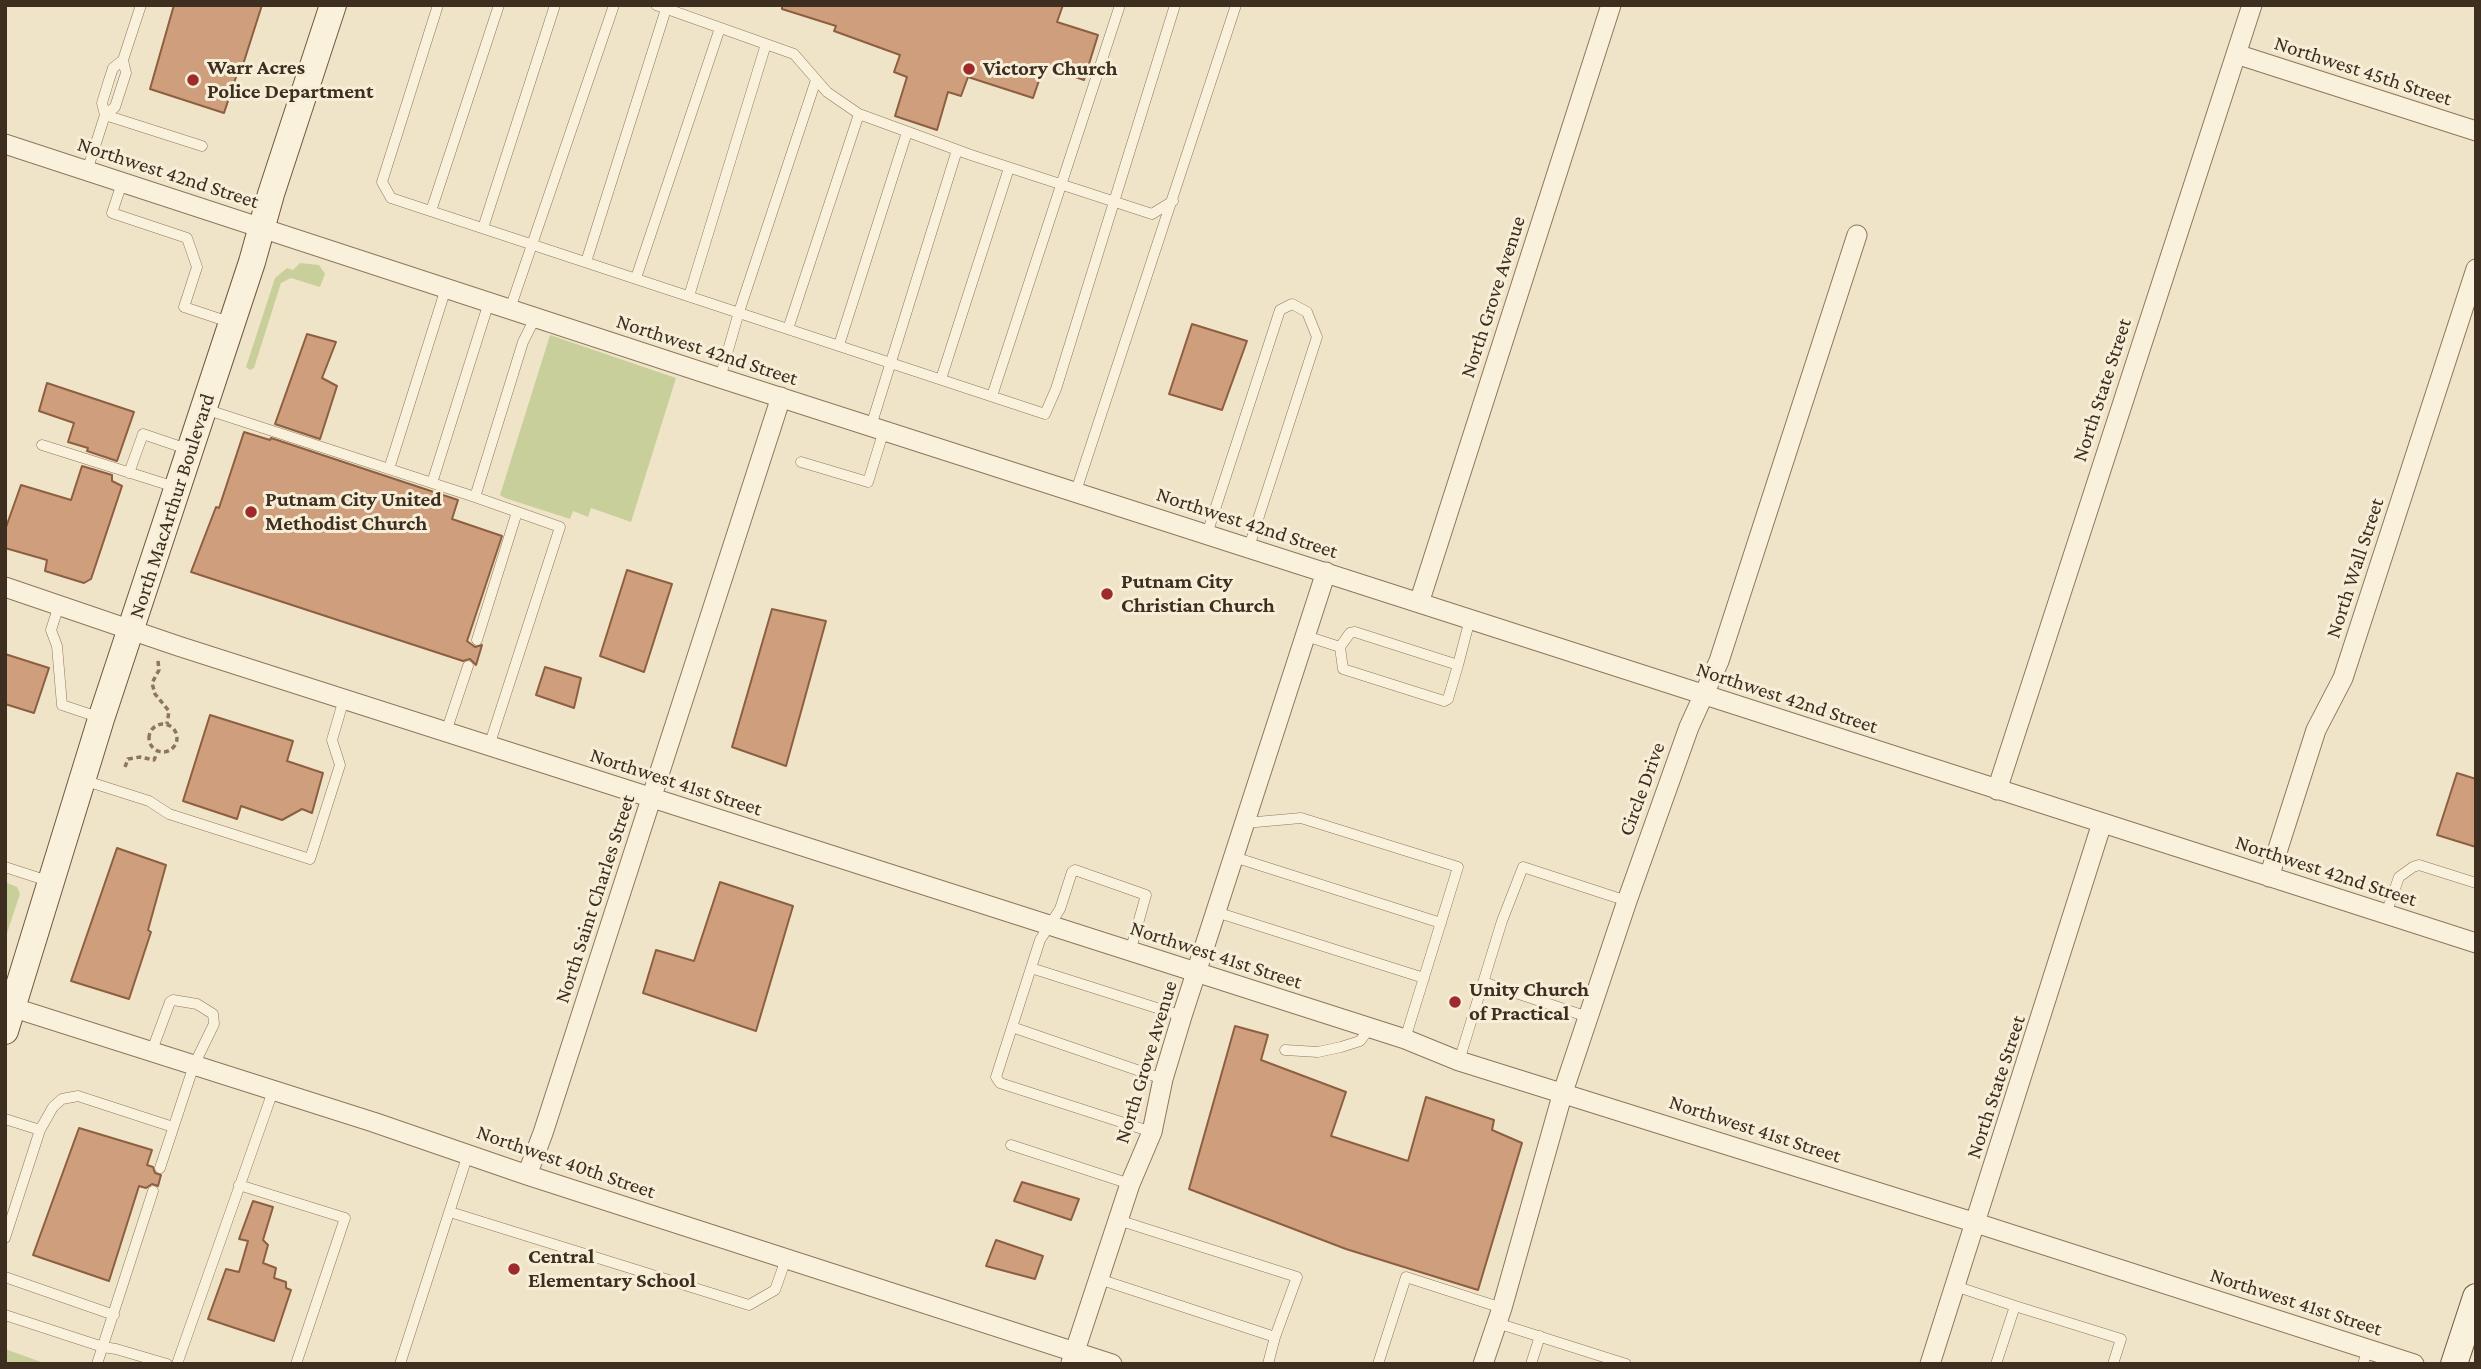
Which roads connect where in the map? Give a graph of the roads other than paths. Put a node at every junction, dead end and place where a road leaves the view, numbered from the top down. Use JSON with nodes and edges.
{"nodes":[{"id":1,"x":141,"y":5,"type":"edge"},
{"id":2,"x":333,"y":5,"type":"edge"},
{"id":3,"x":438,"y":5,"type":"edge"},
{"id":4,"x":499,"y":5,"type":"edge"},
{"id":5,"x":555,"y":5,"type":"edge"},
{"id":6,"x":614,"y":5,"type":"edge"},
{"id":7,"x":1119,"y":5,"type":"edge"},
{"id":8,"x":1175,"y":5,"type":"edge"},
{"id":9,"x":1236,"y":5,"type":"edge"},
{"id":10,"x":1611,"y":5,"type":"edge"},
{"id":11,"x":2252,"y":5,"type":"edge"},
{"id":12,"x":661,"y":7,"type":"edge"},
{"id":13,"x":720,"y":28,"type":"junction"},
{"id":14,"x":766,"y":44,"type":"junction"},
{"id":15,"x":2236,"y":54,"type":"junction"},
{"id":16,"x":816,"y":80,"type":"junction"},
{"id":17,"x":859,"y":114,"type":"junction"},
{"id":18,"x":105,"y":115,"type":"junction"},
{"id":19,"x":2476,"y":131,"type":"edge"},
{"id":20,"x":907,"y":132,"type":"junction"},
{"id":21,"x":5,"y":144,"type":"edge"},
{"id":22,"x":202,"y":146,"type":"dead end"},
{"id":23,"x":957,"y":150,"type":"junction"},
{"id":24,"x":1009,"y":168,"type":"junction"},
{"id":25,"x":88,"y":171,"type":"junction"},
{"id":26,"x":122,"y":183,"type":"junction"},
{"id":27,"x":1060,"y":184,"type":"junction"},
{"id":28,"x":1114,"y":201,"type":"junction"},
{"id":29,"x":1173,"y":201,"type":"junction"},
{"id":30,"x":431,"y":211,"type":"junction"},
{"id":31,"x":262,"y":228,"type":"junction"},
{"id":32,"x":483,"y":228,"type":"junction"},
{"id":33,"x":1857,"y":235,"type":"dead end"},
{"id":34,"x":531,"y":244,"type":"junction"},
{"id":35,"x":586,"y":262,"type":"junction"},
{"id":36,"x":2476,"y":269,"type":"edge"},
{"id":37,"x":636,"y":278,"type":"junction"},
{"id":38,"x":447,"y":287,"type":"junction"},
{"id":39,"x":689,"y":296,"type":"junction"},
{"id":40,"x":489,"y":302,"type":"junction"},
{"id":41,"x":510,"y":310,"type":"junction"},
{"id":42,"x":738,"y":312,"type":"junction"},
{"id":43,"x":535,"y":318,"type":"junction"},
{"id":44,"x":232,"y":323,"type":"junction"},
{"id":45,"x":788,"y":329,"type":"junction"},
{"id":46,"x":839,"y":345,"type":"junction"},
{"id":47,"x":892,"y":363,"type":"junction"},
{"id":48,"x":720,"y":378,"type":"junction"},
{"id":49,"x":941,"y":379,"type":"junction"},
{"id":50,"x":992,"y":396,"type":"junction"},
{"id":51,"x":781,"y":397,"type":"junction"},
{"id":52,"x":204,"y":409,"type":"junction"},
{"id":53,"x":877,"y":428,"type":"junction"},
{"id":54,"x":42,"y":445,"type":"dead end"},
{"id":55,"x":190,"y":450,"type":"junction"},
{"id":56,"x":801,"y":462,"type":"dead end"},
{"id":57,"x":389,"y":469,"type":"junction"},
{"id":58,"x":129,"y":473,"type":"junction"},
{"id":59,"x":432,"y":483,"type":"junction"},
{"id":60,"x":177,"y":488,"type":"junction"},
{"id":61,"x":1076,"y":491,"type":"junction"},
{"id":62,"x":475,"y":496,"type":"junction"},
{"id":63,"x":517,"y":512,"type":"junction"},
{"id":64,"x":1207,"y":534,"type":"junction"},
{"id":65,"x":1249,"y":547,"type":"junction"},
{"id":66,"x":1326,"y":572,"type":"junction"},
{"id":67,"x":5,"y":587,"type":"edge"},
{"id":68,"x":1419,"y":603,"type":"junction"},
{"id":69,"x":59,"y":605,"type":"junction"},
{"id":70,"x":1470,"y":619,"type":"junction"},
{"id":71,"x":130,"y":630,"type":"junction"},
{"id":72,"x":1306,"y":636,"type":"junction"},
{"id":73,"x":477,"y":640,"type":"dead end"},
{"id":74,"x":1340,"y":647,"type":"junction"},
{"id":75,"x":1458,"y":665,"type":"junction"},
{"id":76,"x":468,"y":666,"type":"dead end"},
{"id":77,"x":1704,"y":695,"type":"junction"},
{"id":78,"x":344,"y":699,"type":"junction"},
{"id":79,"x":102,"y":719,"type":"junction"},
{"id":80,"x":446,"y":732,"type":"junction"},
{"id":81,"x":489,"y":746,"type":"junction"},
{"id":82,"x":82,"y":780,"type":"junction"},
{"id":83,"x":1997,"y":790,"type":"junction"},
{"id":84,"x":651,"y":798,"type":"junction"},
{"id":85,"x":2102,"y":823,"type":"junction"},
{"id":86,"x":1244,"y":824,"type":"junction"},
{"id":87,"x":1234,"y":857,"type":"junction"},
{"id":88,"x":5,"y":867,"type":"edge"},
{"id":89,"x":2269,"y":877,"type":"junction"},
{"id":90,"x":51,"y":882,"type":"junction"},
{"id":91,"x":2476,"y":883,"type":"edge"},
{"id":92,"x":1627,"y":901,"type":"junction"},
{"id":93,"x":1216,"y":912,"type":"junction"},
{"id":94,"x":2386,"y":914,"type":"junction"},
{"id":95,"x":1441,"y":923,"type":"junction"},
{"id":96,"x":1050,"y":927,"type":"junction"},
{"id":97,"x":2476,"y":943,"type":"edge"},
{"id":98,"x":1130,"y":952,"type":"junction"},
{"id":99,"x":1031,"y":968,"type":"junction"},
{"id":100,"x":1197,"y":973,"type":"junction"},
{"id":101,"x":1424,"y":978,"type":"junction"},
{"id":102,"x":1483,"y":982,"type":"junction"},
{"id":103,"x":7,"y":1016,"type":"edge"},
{"id":104,"x":1182,"y":1016,"type":"junction"},
{"id":105,"x":1588,"y":1017,"type":"junction"},
{"id":106,"x":1012,"y":1027,"type":"junction"},
{"id":107,"x":1370,"y":1028,"type":"junction"},
{"id":108,"x":1405,"y":1039,"type":"junction"},
{"id":109,"x":1285,"y":1050,"type":"dead end"},
{"id":110,"x":151,"y":1053,"type":"junction"},
{"id":111,"x":1459,"y":1061,"type":"junction"},
{"id":112,"x":194,"y":1065,"type":"junction"},
{"id":113,"x":1163,"y":1079,"type":"junction"},
{"id":114,"x":273,"y":1091,"type":"junction"},
{"id":115,"x":1563,"y":1092,"type":"junction"},
{"id":116,"x":5,"y":1119,"type":"edge"},
{"id":117,"x":173,"y":1127,"type":"junction"},
{"id":118,"x":40,"y":1130,"type":"junction"},
{"id":119,"x":1152,"y":1132,"type":"junction"},
{"id":120,"x":1011,"y":1145,"type":"dead end"},
{"id":121,"x":468,"y":1153,"type":"junction"},
{"id":122,"x":160,"y":1168,"type":"dead end"},
{"id":123,"x":527,"y":1175,"type":"junction"},
{"id":124,"x":1130,"y":1184,"type":"junction"},
{"id":125,"x":239,"y":1185,"type":"junction"},
{"id":126,"x":153,"y":1191,"type":"dead end"},
{"id":127,"x":450,"y":1212,"type":"junction"},
{"id":128,"x":1118,"y":1220,"type":"junction"},
{"id":129,"x":1976,"y":1223,"type":"junction"},
{"id":130,"x":5,"y":1238,"type":"edge"},
{"id":131,"x":786,"y":1259,"type":"junction"},
{"id":132,"x":5,"y":1278,"type":"edge"},
{"id":133,"x":1099,"y":1279,"type":"junction"},
{"id":134,"x":1955,"y":1286,"type":"junction"},
{"id":135,"x":2476,"y":1297,"type":"edge"},
{"id":136,"x":2015,"y":1306,"type":"junction"},
{"id":137,"x":5,"y":1315,"type":"edge"},
{"id":138,"x":114,"y":1315,"type":"junction"},
{"id":139,"x":1499,"y":1315,"type":"junction"},
{"id":140,"x":1540,"y":1336,"type":"junction"},
{"id":141,"x":1276,"y":1337,"type":"junction"},
{"id":142,"x":103,"y":1347,"type":"junction"},
{"id":143,"x":2365,"y":1356,"type":"edge"},
{"id":144,"x":1073,"y":1358,"type":"edge"},
{"id":145,"x":1590,"y":1359,"type":"edge"},
{"id":146,"x":97,"y":1364,"type":"edge"},
{"id":147,"x":167,"y":1364,"type":"edge"},
{"id":148,"x":177,"y":1364,"type":"edge"},
{"id":149,"x":296,"y":1364,"type":"edge"},
{"id":150,"x":400,"y":1364,"type":"edge"},
{"id":151,"x":1112,"y":1364,"type":"edge"},
{"id":152,"x":1268,"y":1364,"type":"edge"},
{"id":153,"x":1378,"y":1364,"type":"edge"},
{"id":154,"x":1483,"y":1364,"type":"edge"},
{"id":155,"x":1531,"y":1364,"type":"edge"},
{"id":156,"x":1626,"y":1364,"type":"edge"},
{"id":157,"x":1930,"y":1364,"type":"edge"},
{"id":158,"x":1996,"y":1364,"type":"edge"},
{"id":159,"x":2113,"y":1364,"type":"edge"},
{"id":160,"x":2414,"y":1364,"type":"edge"},
{"id":161,"x":2454,"y":1364,"type":"edge"}],
"edges":[{"from":1,"to":18,"type":"lane"},
{"from":2,"to":31,"type":"main road","name":"North MacArthur Boulevard"},
{"from":3,"to":30,"type":"lane"},
{"from":4,"to":30,"type":"lane"},
{"from":5,"to":32,"type":"lane"},
{"from":6,"to":34,"type":"lane"},
{"from":7,"to":27,"type":"lane"},
{"from":8,"to":28,"type":"lane"},
{"from":9,"to":29,"type":"lane"},
{"from":10,"to":68,"type":"street","name":"North Grove Avenue"},
{"from":11,"to":15,"type":"street","name":"North State Street"},
{"from":12,"to":13,"type":"lane"},
{"from":12,"to":35,"type":"lane"},
{"from":13,"to":14,"type":"lane"},
{"from":13,"to":37,"type":"lane"},
{"from":14,"to":16,"type":"lane"},
{"from":14,"to":39,"type":"lane"},
{"from":15,"to":19,"type":"street","name":"Northwest 45th Street"},
{"from":15,"to":83,"type":"street","name":"North State Street"},
{"from":16,"to":17,"type":"lane"},
{"from":16,"to":42,"type":"lane"},
{"from":17,"to":20,"type":"lane"},
{"from":17,"to":45,"type":"lane"},
{"from":18,"to":22,"type":"lane"},
{"from":18,"to":25,"type":"lane"},
{"from":20,"to":23,"type":"lane"},
{"from":20,"to":46,"type":"lane"},
{"from":21,"to":25,"type":"street","name":"Northwest 42nd Street"},
{"from":23,"to":24,"type":"lane"},
{"from":23,"to":47,"type":"lane"},
{"from":24,"to":27,"type":"lane"},
{"from":24,"to":49,"type":"lane"},
{"from":25,"to":26,"type":"street","name":"Northwest 42nd Street"},
{"from":26,"to":31,"type":"street","name":"Northwest 42nd Street"},
{"from":26,"to":44,"type":"lane"},
{"from":27,"to":28,"type":"lane"},
{"from":27,"to":50,"type":"lane"},
{"from":28,"to":29,"type":"lane"},
{"from":28,"to":50,"type":"lane"},
{"from":29,"to":61,"type":"lane"},
{"from":30,"to":32,"type":"lane"},
{"from":31,"to":38,"type":"street","name":"Northwest 42nd Street"},
{"from":31,"to":44,"type":"main road","name":"North MacArthur Boulevard"},
{"from":32,"to":34,"type":"lane"},
{"from":33,"to":77,"type":"street","name":"Circle Drive"},
{"from":34,"to":35,"type":"lane"},
{"from":34,"to":41,"type":"lane"},
{"from":35,"to":37,"type":"lane"},
{"from":36,"to":89,"type":"street","name":"North Wall Street"},
{"from":37,"to":39,"type":"lane"},
{"from":38,"to":40,"type":"street","name":"Northwest 42nd Street"},
{"from":38,"to":57,"type":"lane"},
{"from":39,"to":42,"type":"lane"},
{"from":40,"to":41,"type":"street","name":"Northwest 42nd Street"},
{"from":40,"to":59,"type":"lane"},
{"from":41,"to":43,"type":"street","name":"Northwest 42nd Street"},
{"from":42,"to":45,"type":"lane"},
{"from":42,"to":48,"type":"lane"},
{"from":43,"to":48,"type":"street","name":"Northwest 42nd Street"},
{"from":43,"to":62,"type":"lane"},
{"from":44,"to":52,"type":"main road","name":"North MacArthur Boulevard"},
{"from":45,"to":46,"type":"lane"},
{"from":46,"to":47,"type":"lane"},
{"from":47,"to":49,"type":"lane"},
{"from":47,"to":53,"type":"lane"},
{"from":48,"to":51,"type":"street","name":"Northwest 42nd Street"},
{"from":49,"to":50,"type":"lane"},
{"from":51,"to":53,"type":"street","name":"Northwest 42nd Street"},
{"from":51,"to":84,"type":"street","name":"North Saint Charles Street"},
{"from":52,"to":55,"type":"main road","name":"North MacArthur Boulevard"},
{"from":52,"to":57,"type":"lane"},
{"from":53,"to":56,"type":"lane"},
{"from":53,"to":61,"type":"street","name":"Northwest 42nd Street"},
{"from":54,"to":58,"type":"lane"},
{"from":55,"to":58,"type":"lane"},
{"from":55,"to":60,"type":"main road","name":"North MacArthur Boulevard"},
{"from":57,"to":59,"type":"lane"},
{"from":58,"to":60,"type":"lane"},
{"from":59,"to":62,"type":"lane"},
{"from":60,"to":71,"type":"main road","name":"North MacArthur Boulevard"},
{"from":61,"to":64,"type":"street","name":"Northwest 42nd Street"},
{"from":62,"to":63,"type":"lane"},
{"from":63,"to":73,"type":"lane"},
{"from":63,"to":81,"type":"lane"},
{"from":64,"to":65,"type":"street","name":"Northwest 42nd Street"},
{"from":64,"to":65,"type":"lane"},
{"from":65,"to":66,"type":"street","name":"Northwest 42nd Street"},
{"from":66,"to":68,"type":"street","name":"Northwest 42nd Street"},
{"from":66,"to":72,"type":"street","name":"North Grove Avenue"},
{"from":67,"to":69,"type":"street","name":"Northwest 41st Street"},
{"from":68,"to":70,"type":"street","name":"Northwest 42nd Street"},
{"from":69,"to":71,"type":"street","name":"Northwest 41st Street"},
{"from":69,"to":79,"type":"lane"},
{"from":70,"to":75,"type":"lane"},
{"from":70,"to":77,"type":"street","name":"Northwest 42nd Street"},
{"from":71,"to":78,"type":"street","name":"Northwest 41st Street"},
{"from":71,"to":79,"type":"main road","name":"North MacArthur Boulevard"},
{"from":72,"to":74,"type":"lane"},
{"from":72,"to":86,"type":"street","name":"North Grove Avenue"},
{"from":74,"to":75,"type":"lane"},
{"from":74,"to":75,"type":"lane"},
{"from":76,"to":80,"type":"lane"},
{"from":77,"to":83,"type":"street","name":"Northwest 42nd Street"},
{"from":77,"to":92,"type":"street","name":"Circle Drive"},
{"from":78,"to":80,"type":"street","name":"Northwest 41st Street"},
{"from":78,"to":82,"type":"lane"},
{"from":79,"to":82,"type":"main road","name":"North MacArthur Boulevard"},
{"from":80,"to":81,"type":"street","name":"Northwest 41st Street"},
{"from":81,"to":84,"type":"street","name":"Northwest 41st Street"},
{"from":82,"to":90,"type":"main road","name":"North MacArthur Boulevard"},
{"from":83,"to":85,"type":"street","name":"Northwest 42nd Street"},
{"from":84,"to":96,"type":"street","name":"Northwest 41st Street"},
{"from":84,"to":123,"type":"street","name":"North Saint Charles Street"},
{"from":85,"to":89,"type":"street","name":"Northwest 42nd Street"},
{"from":85,"to":129,"type":"street","name":"North State Street"},
{"from":86,"to":87,"type":"street","name":"North Grove Avenue"},
{"from":86,"to":95,"type":"lane"},
{"from":87,"to":93,"type":"street","name":"North Grove Avenue"},
{"from":87,"to":95,"type":"lane"},
{"from":88,"to":90,"type":"lane"},
{"from":89,"to":94,"type":"street","name":"Northwest 42nd Street"},
{"from":90,"to":103,"type":"main road","name":"North MacArthur Boulevard"},
{"from":91,"to":94,"type":"lane"},
{"from":92,"to":102,"type":"lane"},
{"from":92,"to":105,"type":"street","name":"Circle Drive"},
{"from":93,"to":100,"type":"street","name":"North Grove Avenue"},
{"from":93,"to":101,"type":"lane"},
{"from":94,"to":97,"type":"street","name":"Northwest 42nd Street"},
{"from":95,"to":101,"type":"lane"},
{"from":96,"to":98,"type":"street","name":"Northwest 41st Street"},
{"from":96,"to":98,"type":"lane"},
{"from":96,"to":99,"type":"lane"},
{"from":98,"to":100,"type":"street","name":"Northwest 41st Street"},
{"from":99,"to":104,"type":"lane"},
{"from":99,"to":106,"type":"lane"},
{"from":100,"to":104,"type":"street","name":"North Grove Avenue"},
{"from":100,"to":107,"type":"street","name":"Northwest 41st Street"},
{"from":101,"to":108,"type":"lane"},
{"from":102,"to":105,"type":"lane"},
{"from":102,"to":111,"type":"lane"},
{"from":103,"to":110,"type":"street","name":"Northwest 40th Street"},
{"from":104,"to":113,"type":"street","name":"North Grove Avenue"},
{"from":105,"to":115,"type":"street","name":"Circle Drive"},
{"from":106,"to":113,"type":"lane"},
{"from":106,"to":119,"type":"lane"},
{"from":107,"to":108,"type":"street","name":"Northwest 41st Street"},
{"from":107,"to":109,"type":"lane"},
{"from":108,"to":111,"type":"street","name":"Northwest 41st Street"},
{"from":110,"to":112,"type":"street","name":"Northwest 40th Street"},
{"from":110,"to":112,"type":"lane"},
{"from":111,"to":115,"type":"street","name":"Northwest 41st Street"},
{"from":112,"to":114,"type":"street","name":"Northwest 40th Street"},
{"from":112,"to":117,"type":"lane"},
{"from":113,"to":119,"type":"street","name":"North Grove Avenue"},
{"from":114,"to":121,"type":"street","name":"Northwest 40th Street"},
{"from":114,"to":125,"type":"lane"},
{"from":115,"to":129,"type":"street","name":"Northwest 41st Street"},
{"from":115,"to":139,"type":"street","name":"Circle Drive"},
{"from":116,"to":118,"type":"lane"},
{"from":117,"to":118,"type":"lane"},
{"from":117,"to":122,"type":"lane"},
{"from":118,"to":130,"type":"lane"},
{"from":119,"to":124,"type":"street","name":"North Grove Avenue"},
{"from":120,"to":124,"type":"lane"},
{"from":121,"to":123,"type":"street","name":"Northwest 40th Street"},
{"from":121,"to":127,"type":"lane"},
{"from":123,"to":131,"type":"street","name":"Northwest 40th Street"},
{"from":124,"to":128,"type":"street","name":"North Grove Avenue"},
{"from":125,"to":148,"type":"lane"},
{"from":125,"to":149,"type":"lane"},
{"from":126,"to":138,"type":"lane"},
{"from":127,"to":131,"type":"lane"},
{"from":127,"to":150,"type":"lane"},
{"from":128,"to":133,"type":"street","name":"North Grove Avenue"},
{"from":128,"to":141,"type":"lane"},
{"from":129,"to":134,"type":"street","name":"North State Street"},
{"from":129,"to":143,"type":"street","name":"Northwest 41st Street"},
{"from":131,"to":144,"type":"street","name":"Northwest 40th Street"},
{"from":132,"to":138,"type":"lane"},
{"from":133,"to":141,"type":"lane"},
{"from":133,"to":144,"type":"street","name":"North Grove Avenue"},
{"from":134,"to":136,"type":"lane"},
{"from":134,"to":157,"type":"street","name":"North State Street"},
{"from":135,"to":161,"type":"main road"},
{"from":136,"to":158,"type":"lane"},
{"from":136,"to":159,"type":"lane"},
{"from":137,"to":142,"type":"lane"},
{"from":138,"to":142,"type":"lane"},
{"from":139,"to":140,"type":"lane"},
{"from":139,"to":153,"type":"lane"},
{"from":139,"to":154,"type":"street","name":"Circle Drive"},
{"from":140,"to":145,"type":"lane"},
{"from":140,"to":155,"type":"lane"},
{"from":141,"to":152,"type":"lane"},
{"from":142,"to":146,"type":"lane"},
{"from":142,"to":147,"type":"lane"},
{"from":143,"to":160,"type":"street","name":"Northwest 41st Street"},
{"from":144,"to":151,"type":"street","name":"Northwest 40th Street"},
{"from":145,"to":156,"type":"lane"}]}
